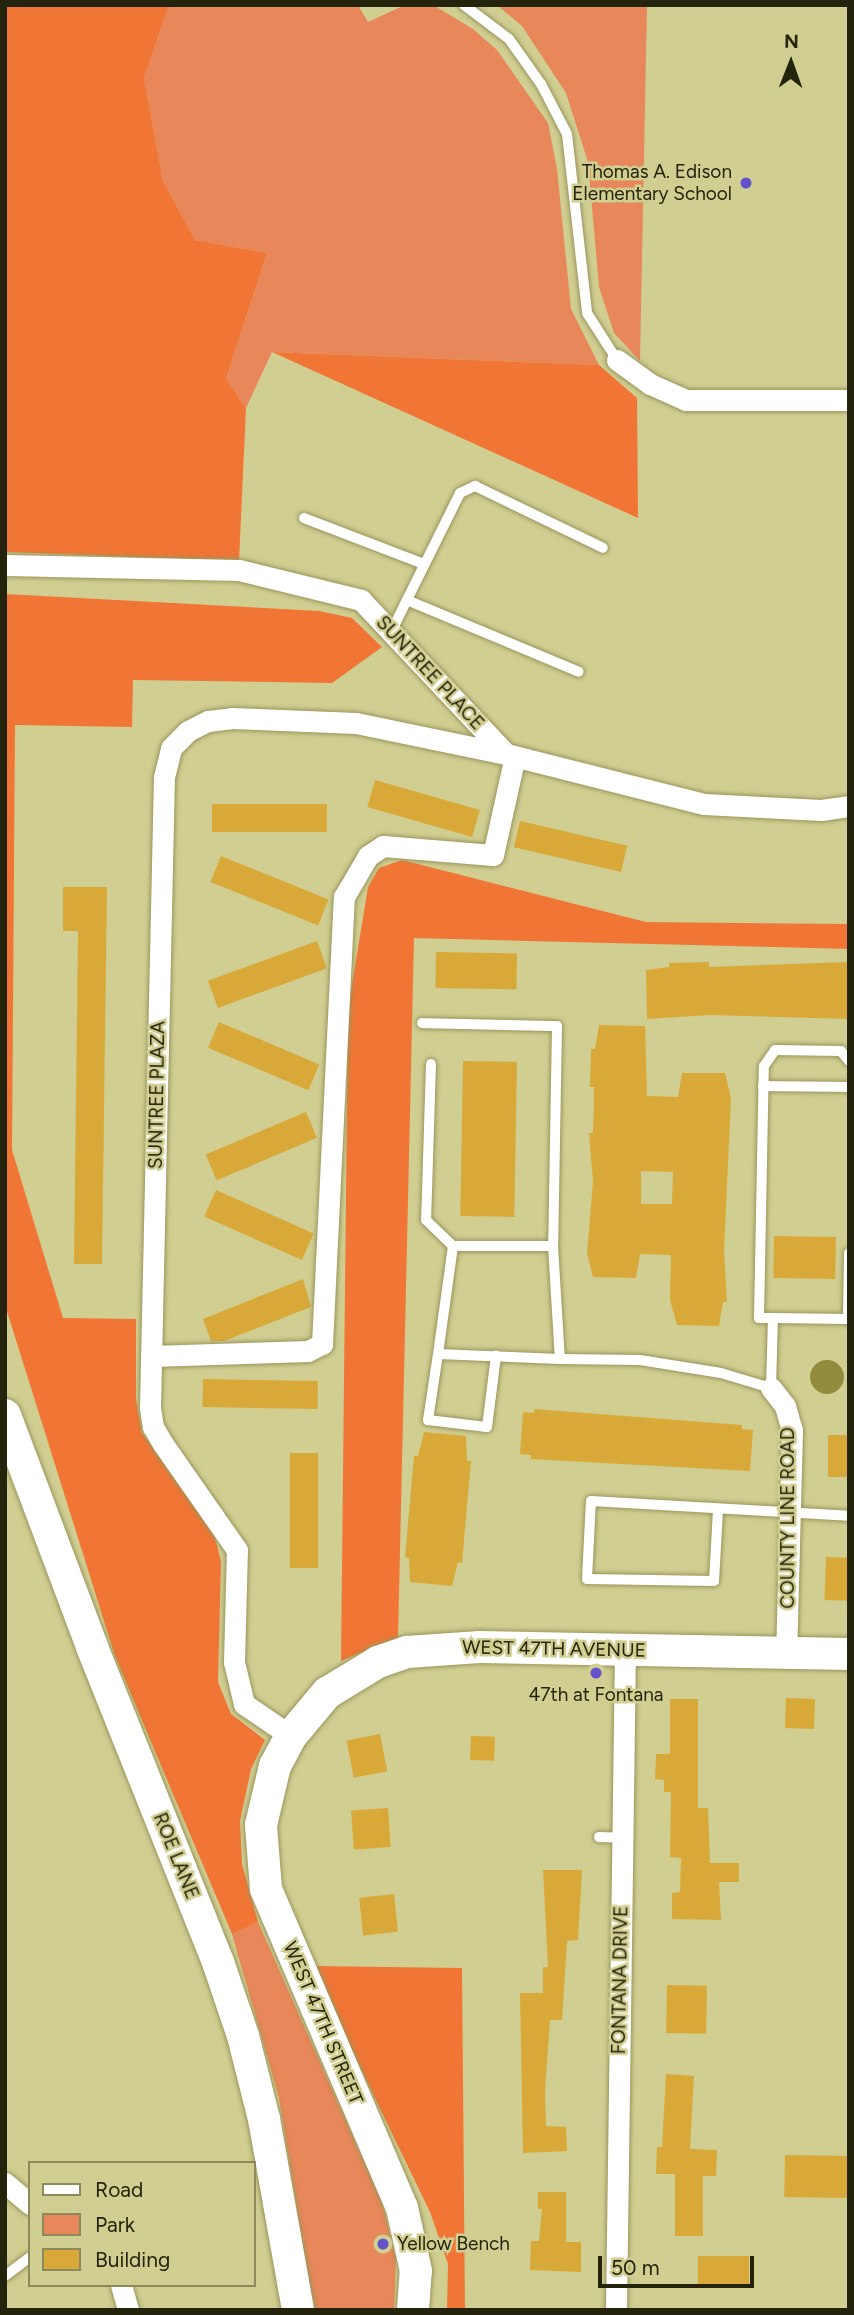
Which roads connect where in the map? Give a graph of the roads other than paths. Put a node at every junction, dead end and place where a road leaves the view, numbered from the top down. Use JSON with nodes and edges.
{"nodes":[{"id":1,"x":464,"y":5,"type":"edge"},
{"id":2,"x":617,"y":360,"type":"joint"},
{"id":3,"x":849,"y":400,"type":"edge"},
{"id":4,"x":304,"y":518,"type":"dead end"},
{"id":5,"x":604,"y":548,"type":"dead end"},
{"id":6,"x":424,"y":564,"type":"junction"},
{"id":7,"x":5,"y":565,"type":"edge"},
{"id":8,"x":407,"y":600,"type":"junction"},
{"id":9,"x":391,"y":632,"type":"junction"},
{"id":10,"x":579,"y":672,"type":"dead end"},
{"id":11,"x":510,"y":755,"type":"junction"},
{"id":12,"x":849,"y":806,"type":"edge"},
{"id":13,"x":422,"y":1023,"type":"dead end"},
{"id":14,"x":849,"y":1061,"type":"edge"},
{"id":15,"x":431,"y":1064,"type":"dead end"},
{"id":16,"x":763,"y":1086,"type":"junction"},
{"id":17,"x":849,"y":1087,"type":"edge"},
{"id":18,"x":553,"y":1245,"type":"junction"},
{"id":19,"x":453,"y":1246,"type":"junction"},
{"id":20,"x":849,"y":1253,"type":"edge"},
{"id":21,"x":773,"y":1318,"type":"junction"},
{"id":22,"x":848,"y":1319,"type":"edge"},
{"id":23,"x":438,"y":1354,"type":"junction"},
{"id":24,"x":151,"y":1356,"type":"junction"},
{"id":25,"x":496,"y":1356,"type":"junction"},
{"id":26,"x":560,"y":1359,"type":"junction"},
{"id":27,"x":771,"y":1388,"type":"junction"},
{"id":28,"x":8,"y":1431,"type":"edge"},
{"id":29,"x":718,"y":1510,"type":"junction"},
{"id":30,"x":789,"y":1514,"type":"junction"},
{"id":31,"x":849,"y":1516,"type":"edge"},
{"id":32,"x":625,"y":1650,"type":"junction"},
{"id":33,"x":786,"y":1653,"type":"junction"},
{"id":34,"x":849,"y":1654,"type":"edge"},
{"id":35,"x":291,"y":1736,"type":"junction"},
{"id":36,"x":599,"y":1837,"type":"dead end"},
{"id":37,"x":622,"y":1838,"type":"junction"},
{"id":38,"x":5,"y":2183,"type":"edge"},
{"id":39,"x":28,"y":2202,"type":"edge"},
{"id":40,"x":28,"y":2259,"type":"edge"},
{"id":41,"x":5,"y":2276,"type":"edge"},
{"id":42,"x":122,"y":2287,"type":"edge"},
{"id":43,"x":128,"y":2310,"type":"edge"},
{"id":44,"x":298,"y":2310,"type":"edge"},
{"id":45,"x":413,"y":2310,"type":"edge"},
{"id":46,"x":616,"y":2310,"type":"edge"}],
"edges":[{"from":1,"to":2,"type":"lane"},
{"from":2,"to":3,"type":"street"},
{"from":4,"to":6,"type":"lane"},
{"from":5,"to":6,"type":"lane"},
{"from":6,"to":8,"type":"lane"},
{"from":7,"to":9,"type":"street","name":"SUNTREE PLACE"},
{"from":8,"to":9,"type":"lane"},
{"from":8,"to":10,"type":"lane"},
{"from":9,"to":11,"type":"street","name":"SUNTREE PLACE"},
{"from":11,"to":12,"type":"street"},
{"from":11,"to":24,"type":"street"},
{"from":11,"to":24,"type":"street","name":"SUNTREE PLAZA"},
{"from":13,"to":18,"type":"lane"},
{"from":14,"to":16,"type":"lane"},
{"from":15,"to":19,"type":"lane"},
{"from":16,"to":17,"type":"lane"},
{"from":16,"to":21,"type":"lane"},
{"from":18,"to":19,"type":"lane"},
{"from":18,"to":26,"type":"lane"},
{"from":19,"to":23,"type":"lane"},
{"from":20,"to":22,"type":"lane"},
{"from":21,"to":22,"type":"lane"},
{"from":21,"to":27,"type":"lane"},
{"from":23,"to":25,"type":"lane"},
{"from":23,"to":25,"type":"lane"},
{"from":24,"to":35,"type":"street","name":"SUNTREE PLAZA"},
{"from":25,"to":26,"type":"lane"},
{"from":26,"to":27,"type":"lane"},
{"from":27,"to":30,"type":"street","name":"COUNTY LINE ROAD"},
{"from":28,"to":44,"type":"street","name":"ROE LANE"},
{"from":29,"to":29,"type":"lane"},
{"from":29,"to":30,"type":"lane"},
{"from":30,"to":31,"type":"lane"},
{"from":30,"to":33,"type":"street","name":"COUNTY LINE ROAD"},
{"from":32,"to":33,"type":"street","name":"WEST 47TH AVENUE"},
{"from":32,"to":35,"type":"street","name":"WEST 47TH AVENUE"},
{"from":32,"to":37,"type":"street","name":"FONTANA DRIVE"},
{"from":33,"to":34,"type":"street","name":"WEST 47TH AVENUE"},
{"from":35,"to":45,"type":"street","name":"WEST 47TH STREET"},
{"from":36,"to":37,"type":"lane"},
{"from":37,"to":46,"type":"street","name":"FONTANA DRIVE"},
{"from":38,"to":39,"type":"street"},
{"from":40,"to":41,"type":"lane"},
{"from":42,"to":43,"type":"street"}]}
